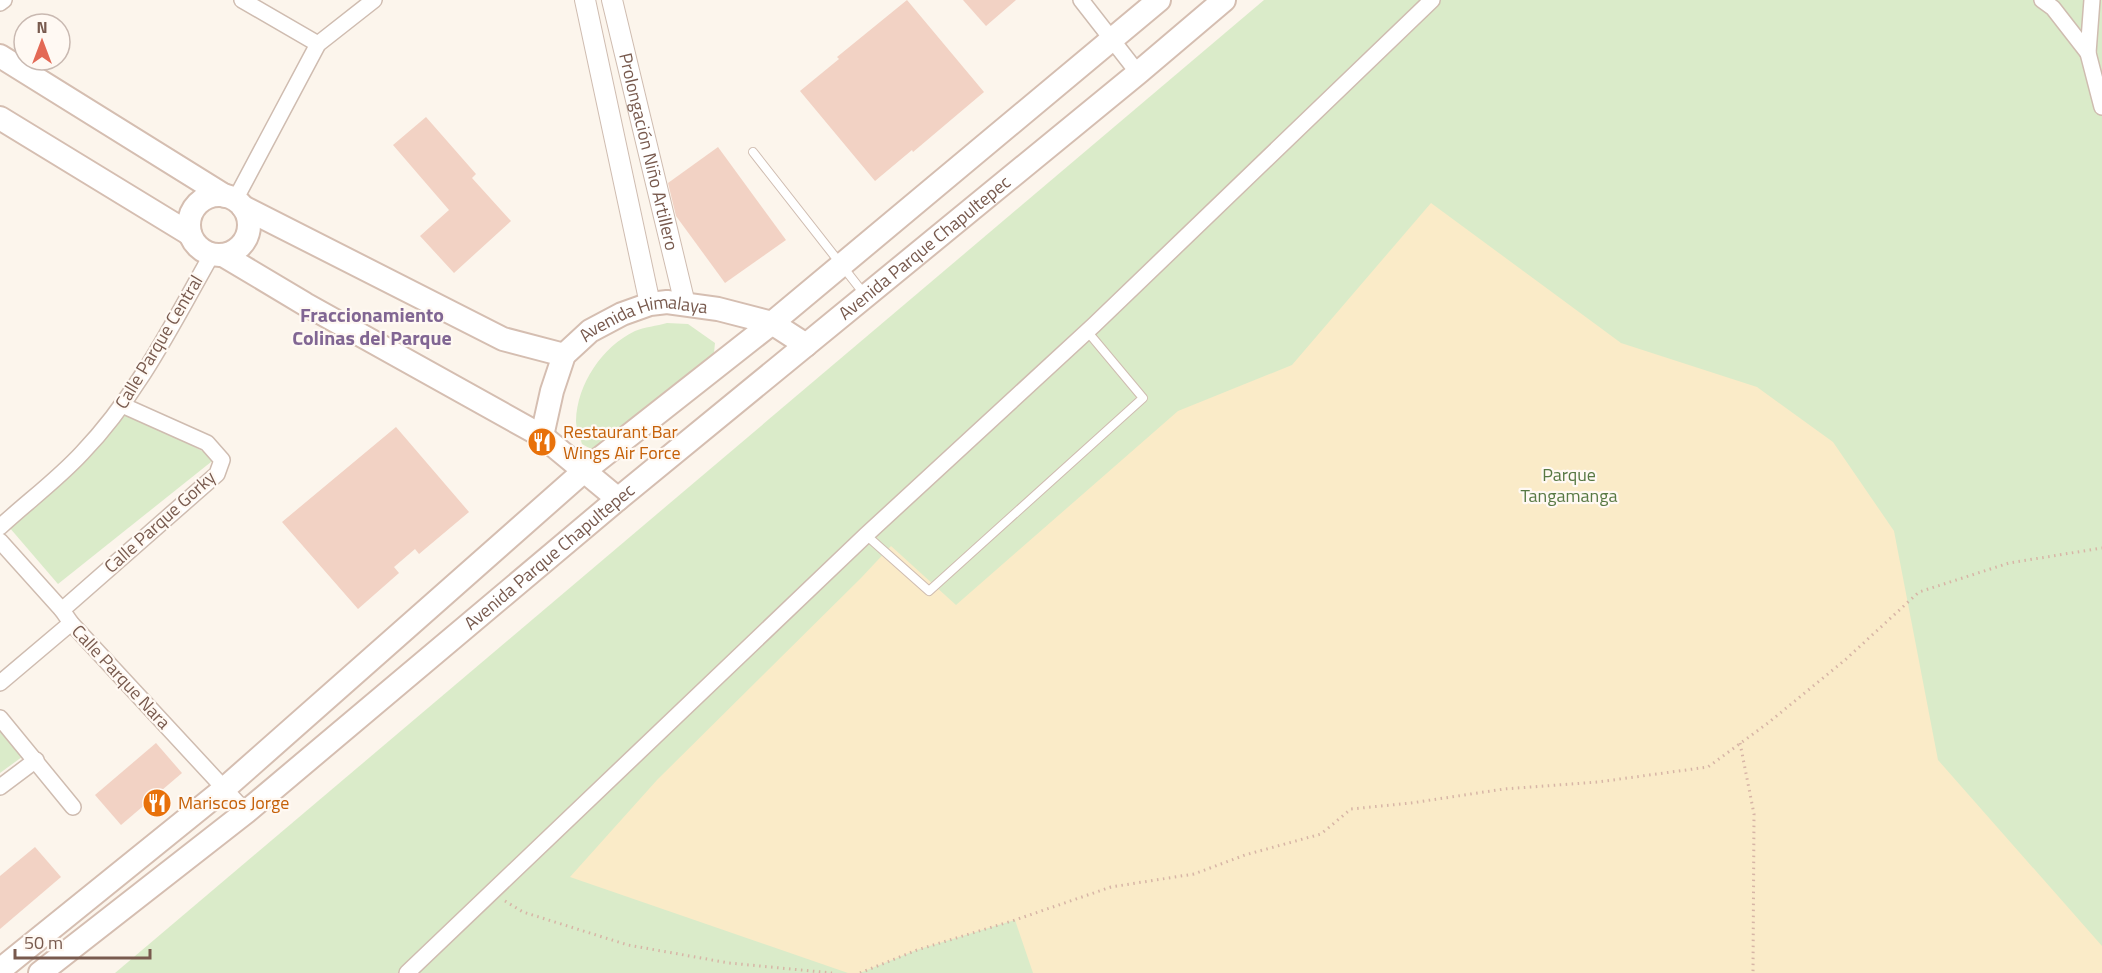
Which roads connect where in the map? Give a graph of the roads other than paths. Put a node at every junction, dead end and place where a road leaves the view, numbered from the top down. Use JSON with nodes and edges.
{"nodes":[{"id":1,"x":4,"y":0,"type":"edge"},
{"id":2,"x":242,"y":0,"type":"edge"},
{"id":3,"x":374,"y":0,"type":"edge"},
{"id":4,"x":585,"y":0,"type":"edge"},
{"id":5,"x":612,"y":0,"type":"edge"},
{"id":6,"x":1081,"y":0,"type":"edge"},
{"id":7,"x":1159,"y":0,"type":"edge"},
{"id":8,"x":1224,"y":0,"type":"edge"},
{"id":9,"x":1432,"y":0,"type":"edge"},
{"id":10,"x":2042,"y":0,"type":"edge"},
{"id":11,"x":2092,"y":0,"type":"edge"},
{"id":12,"x":0,"y":3,"type":"edge"},
{"id":13,"x":2102,"y":7,"type":"edge"},
{"id":14,"x":1114,"y":39,"type":"junction"},
{"id":15,"x":318,"y":44,"type":"junction"},
{"id":16,"x":2088,"y":53,"type":"junction"},
{"id":17,"x":0,"y":56,"type":"edge"},
{"id":18,"x":1138,"y":73,"type":"junction"},
{"id":19,"x":2102,"y":108,"type":"edge"},
{"id":20,"x":0,"y":118,"type":"edge"},
{"id":21,"x":753,"y":152,"type":"dead end"},
{"id":22,"x":234,"y":201,"type":"junction"},
{"id":23,"x":190,"y":234,"type":"junction"},
{"id":24,"x":217,"y":255,"type":"junction"},
{"id":25,"x":841,"y":266,"type":"junction"},
{"id":26,"x":866,"y":296,"type":"junction"},
{"id":27,"x":650,"y":304,"type":"junction"},
{"id":28,"x":685,"y":304,"type":"junction"},
{"id":29,"x":772,"y":323,"type":"junction"},
{"id":30,"x":1088,"y":331,"type":"junction"},
{"id":31,"x":806,"y":345,"type":"junction"},
{"id":32,"x":564,"y":355,"type":"junction"},
{"id":33,"x":122,"y":405,"type":"junction"},
{"id":34,"x":542,"y":436,"type":"junction"},
{"id":35,"x":584,"y":471,"type":"junction"},
{"id":36,"x":618,"y":499,"type":"junction"},
{"id":37,"x":0,"y":526,"type":"edge"},
{"id":38,"x":866,"y":535,"type":"junction"},
{"id":39,"x":0,"y":541,"type":"edge"},
{"id":40,"x":62,"y":610,"type":"junction"},
{"id":41,"x":71,"y":623,"type":"junction"},
{"id":42,"x":0,"y":683,"type":"edge"},
{"id":43,"x":0,"y":718,"type":"edge"},
{"id":44,"x":36,"y":760,"type":"junction"},
{"id":45,"x":0,"y":787,"type":"edge"},
{"id":46,"x":224,"y":789,"type":"junction"},
{"id":47,"x":73,"y":807,"type":"dead end"},
{"id":48,"x":246,"y":812,"type":"junction"},
{"id":49,"x":0,"y":970,"type":"edge"},
{"id":50,"x":40,"y":973,"type":"edge"},
{"id":51,"x":407,"y":973,"type":"edge"}],
"edges":[{"from":1,"to":12,"type":"street"},
{"from":2,"to":15,"type":"street"},
{"from":3,"to":15,"type":"street"},
{"from":4,"to":27,"type":"street","name":"Prolongación Niño Artillero"},
{"from":5,"to":28,"type":"street","name":"Prolongación Niño Artillero"},
{"from":6,"to":14,"type":"street"},
{"from":7,"to":14,"type":"main road"},
{"from":8,"to":18,"type":"main road","name":"Avenida Parque Chapultepec"},
{"from":9,"to":30,"type":"street"},
{"from":10,"to":16,"type":"street"},
{"from":11,"to":13,"type":"street"},
{"from":11,"to":16,"type":"street"},
{"from":14,"to":18,"type":"street"},
{"from":14,"to":25,"type":"main road"},
{"from":15,"to":22,"type":"street"},
{"from":16,"to":19,"type":"street"},
{"from":17,"to":22,"type":"main road"},
{"from":18,"to":26,"type":"main road","name":"Avenida Parque Chapultepec"},
{"from":20,"to":23,"type":"main road"},
{"from":21,"to":25,"type":"lane"},
{"from":22,"to":23,"type":"main road"},
{"from":22,"to":24,"type":"main road"},
{"from":22,"to":32,"type":"main road"},
{"from":23,"to":24,"type":"main road"},
{"from":24,"to":33,"type":"street","name":"Calle Parque Central"},
{"from":24,"to":34,"type":"main road"},
{"from":25,"to":26,"type":"lane"},
{"from":25,"to":29,"type":"main road"},
{"from":26,"to":31,"type":"main road","name":"Avenida Parque Chapultepec"},
{"from":27,"to":28,"type":"main road","name":"Avenida Himalaya"},
{"from":27,"to":32,"type":"main road","name":"Avenida Himalaya"},
{"from":28,"to":29,"type":"main road","name":"Avenida Himalaya"},
{"from":29,"to":31,"type":"main road","name":"Avenida Himalaya"},
{"from":29,"to":35,"type":"main road"},
{"from":30,"to":38,"type":"street"},
{"from":30,"to":38,"type":"lane"},
{"from":31,"to":36,"type":"main road","name":"Avenida Parque Chapultepec"},
{"from":32,"to":34,"type":"main road","name":"Avenida Himalaya"},
{"from":33,"to":37,"type":"street","name":"Calle Parque Central"},
{"from":33,"to":40,"type":"street","name":"Calle Parque Gorky"},
{"from":34,"to":35,"type":"main road"},
{"from":35,"to":36,"type":"main road"},
{"from":35,"to":46,"type":"main road"},
{"from":36,"to":48,"type":"main road","name":"Avenida Parque Chapultepec"},
{"from":38,"to":51,"type":"street"},
{"from":39,"to":40,"type":"street","name":"Calle Parque Nara"},
{"from":40,"to":41,"type":"street","name":"Calle Parque Nara"},
{"from":41,"to":42,"type":"street"},
{"from":41,"to":46,"type":"street","name":"Calle Parque Nara"},
{"from":43,"to":44,"type":"street"},
{"from":44,"to":45,"type":"street"},
{"from":44,"to":47,"type":"street"},
{"from":46,"to":48,"type":"street","name":"Calle Parque Nara"},
{"from":46,"to":49,"type":"main road"},
{"from":48,"to":50,"type":"main road","name":"Avenida Parque Chapultepec"}]}
